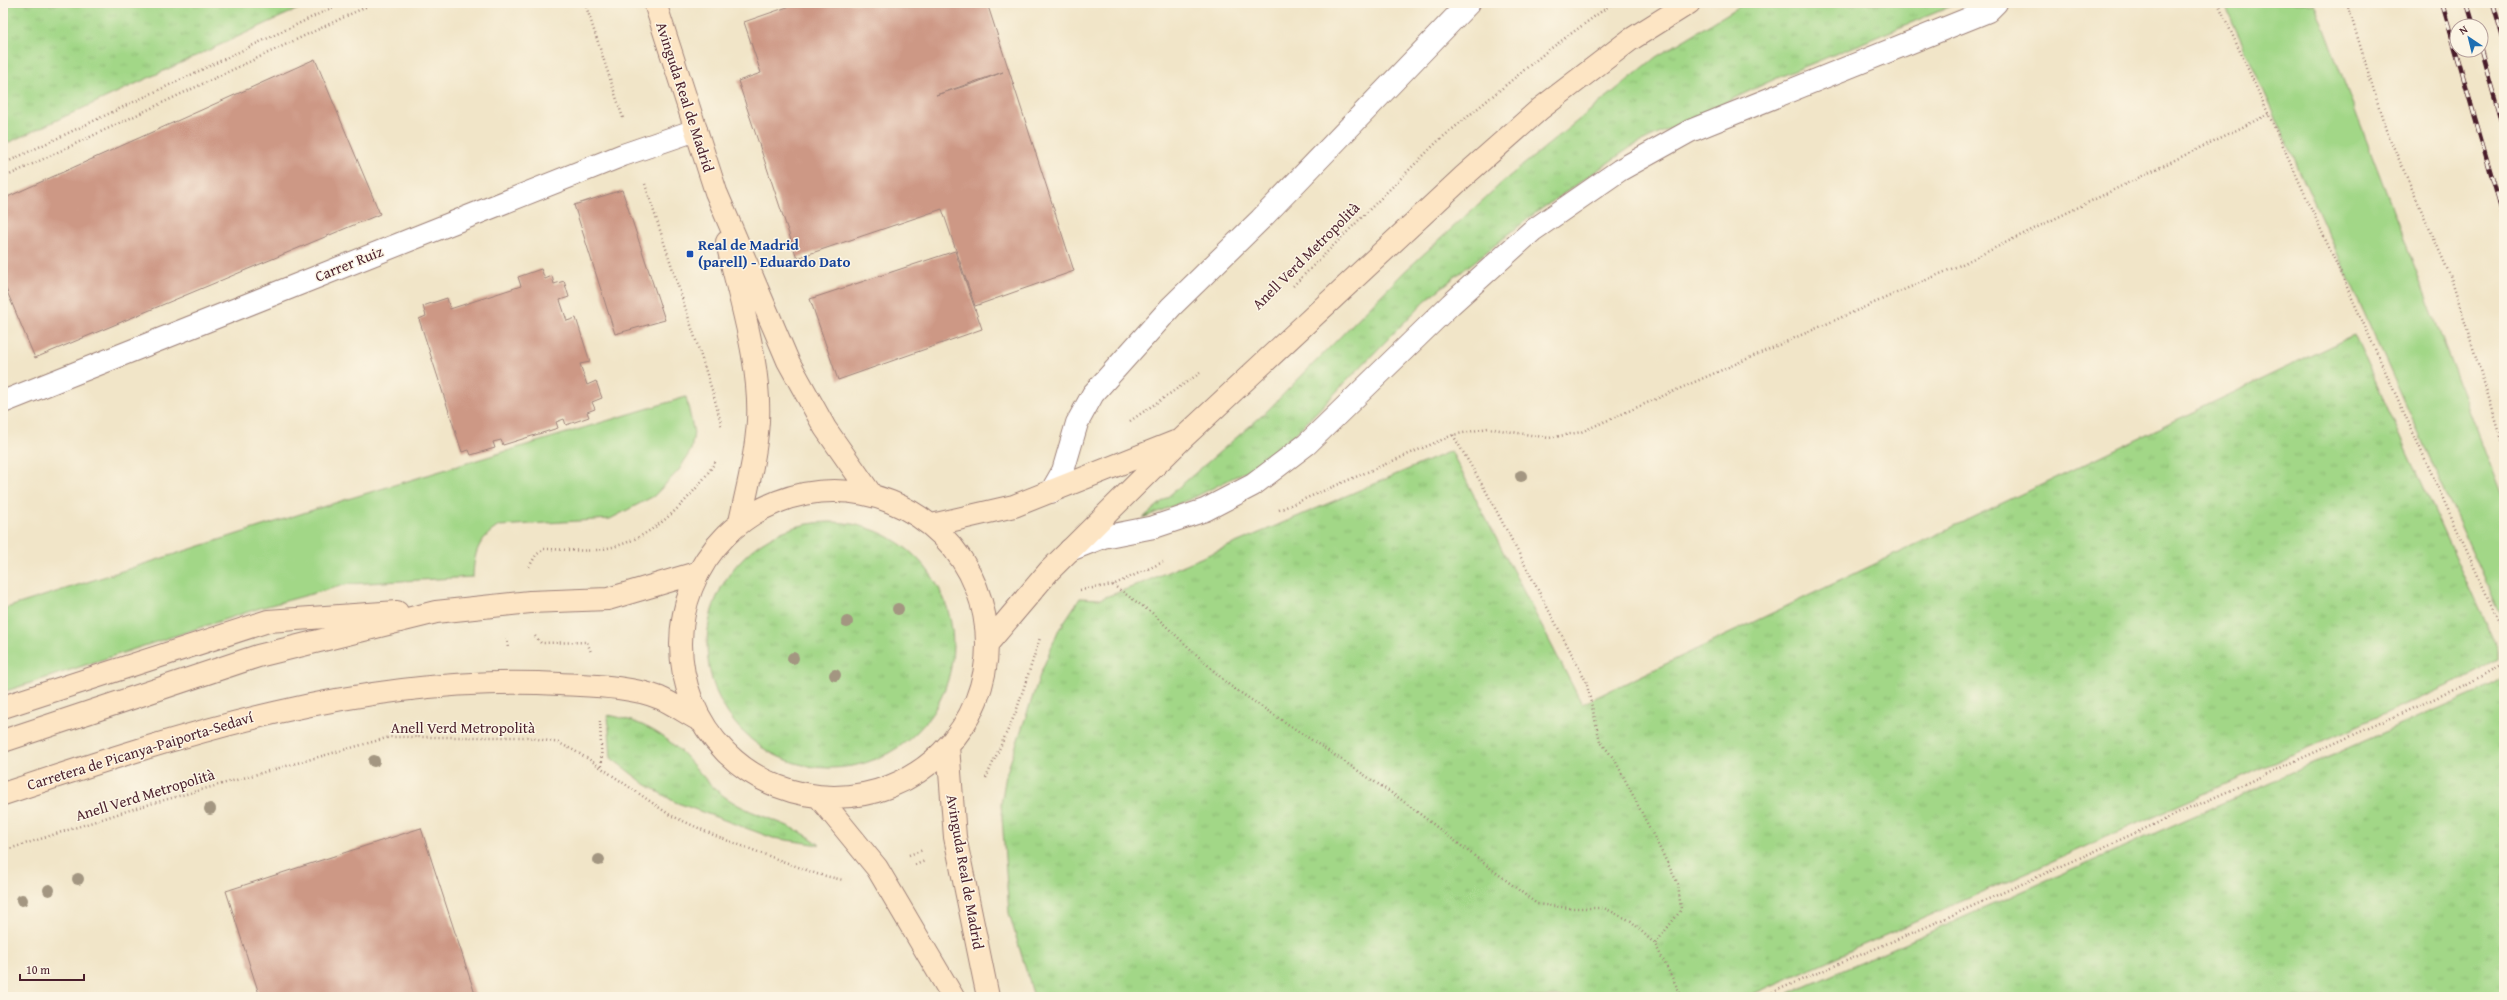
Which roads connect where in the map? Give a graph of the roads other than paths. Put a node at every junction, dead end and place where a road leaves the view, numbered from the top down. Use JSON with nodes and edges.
{"nodes":[{"id":1,"x":655,"y":3,"type":"edge"},
{"id":2,"x":1469,"y":3,"type":"edge"},
{"id":3,"x":1688,"y":3,"type":"edge"},
{"id":4,"x":1996,"y":3,"type":"edge"},
{"id":5,"x":696,"y":130,"type":"junction"},
{"id":6,"x":716,"y":192,"type":"junction"},
{"id":7,"x":3,"y":402,"type":"edge"},
{"id":8,"x":1183,"y":438,"type":"junction"},
{"id":9,"x":1051,"y":492,"type":"junction"},
{"id":10,"x":871,"y":494,"type":"junction"},
{"id":11,"x":740,"y":522,"type":"junction"},
{"id":12,"x":932,"y":525,"type":"junction"},
{"id":13,"x":1070,"y":550,"type":"junction"},
{"id":14,"x":696,"y":573,"type":"junction"},
{"id":15,"x":436,"y":612,"type":"junction"},
{"id":16,"x":988,"y":644,"type":"junction"},
{"id":17,"x":3,"y":707,"type":"edge"},
{"id":18,"x":701,"y":721,"type":"junction"},
{"id":19,"x":3,"y":741,"type":"edge"},
{"id":20,"x":948,"y":746,"type":"junction"},
{"id":21,"x":3,"y":794,"type":"edge"},
{"id":22,"x":820,"y":797,"type":"junction"},
{"id":23,"x":953,"y":997,"type":"edge"},
{"id":24,"x":988,"y":997,"type":"edge"}],
"edges":[{"from":1,"to":5,"type":"main road","name":"Avinguda Real de Madrid"},
{"from":2,"to":9,"type":"street"},
{"from":3,"to":8,"type":"main road"},
{"from":4,"to":13,"type":"street"},
{"from":5,"to":6,"type":"main road","name":"Avinguda Real de Madrid"},
{"from":5,"to":7,"type":"street","name":"Carrer Ruiz"},
{"from":6,"to":10,"type":"main road","name":"Avinguda Real de Madrid"},
{"from":6,"to":11,"type":"main road","name":"Avinguda Real de Madrid"},
{"from":8,"to":9,"type":"main road"},
{"from":8,"to":13,"type":"main road"},
{"from":9,"to":12,"type":"main road"},
{"from":10,"to":11,"type":"main road"},
{"from":10,"to":12,"type":"main road"},
{"from":11,"to":14,"type":"main road"},
{"from":12,"to":16,"type":"main road"},
{"from":13,"to":16,"type":"main road"},
{"from":14,"to":15,"type":"main road"},
{"from":14,"to":18,"type":"main road"},
{"from":15,"to":17,"type":"main road"},
{"from":15,"to":19,"type":"main road"},
{"from":16,"to":20,"type":"main road"},
{"from":18,"to":21,"type":"main road","name":"Carretera de Picanya-Paiporta-Sedaví"},
{"from":18,"to":22,"type":"main road"},
{"from":20,"to":22,"type":"main road"},
{"from":20,"to":24,"type":"main road","name":"Avinguda Real de Madrid"},
{"from":22,"to":23,"type":"main road"}]}
